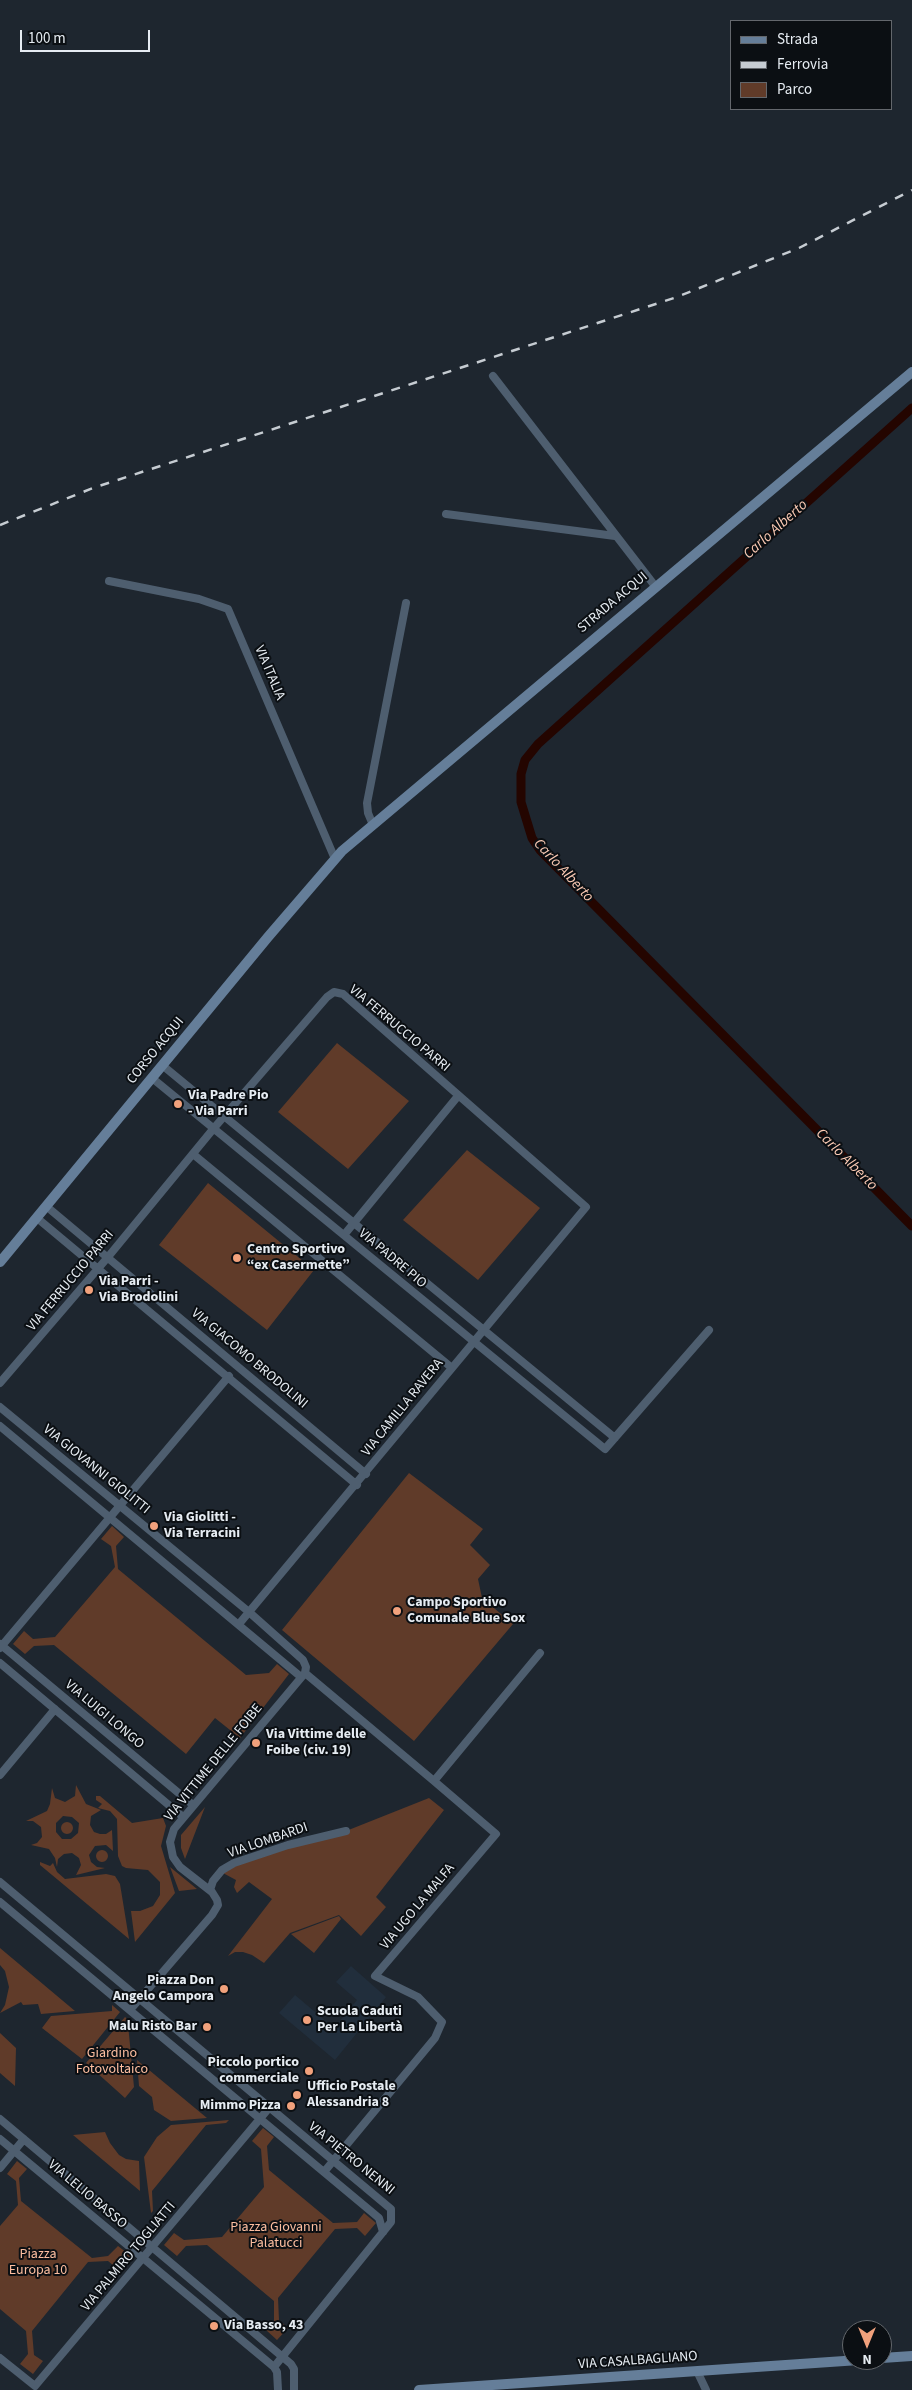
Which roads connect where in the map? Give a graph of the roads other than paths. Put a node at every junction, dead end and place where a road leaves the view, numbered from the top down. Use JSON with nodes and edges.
{"nodes":[{"id":1,"x":912,"y":372,"type":"edge"},
{"id":2,"x":493,"y":376,"type":"dead end"},
{"id":3,"x":446,"y":514,"type":"dead end"},
{"id":4,"x":616,"y":536,"type":"junction"},
{"id":5,"x":109,"y":581,"type":"dead end"},
{"id":6,"x":655,"y":586,"type":"junction"},
{"id":7,"x":406,"y":603,"type":"dead end"},
{"id":8,"x":373,"y":825,"type":"junction"},
{"id":9,"x":335,"y":859,"type":"junction"},
{"id":10,"x":162,"y":1065,"type":"junction"},
{"id":11,"x":152,"y":1078,"type":"junction"},
{"id":12,"x":458,"y":1096,"type":"junction"},
{"id":13,"x":224,"y":1116,"type":"junction"},
{"id":14,"x":214,"y":1128,"type":"junction"},
{"id":15,"x":193,"y":1154,"type":"junction"},
{"id":16,"x":46,"y":1206,"type":"junction"},
{"id":17,"x":586,"y":1207,"type":"joint"},
{"id":18,"x":37,"y":1218,"type":"junction"},
{"id":19,"x":353,"y":1224,"type":"junction"},
{"id":20,"x":344,"y":1235,"type":"junction"},
{"id":21,"x":108,"y":1257,"type":"junction"},
{"id":22,"x":0,"y":1262,"type":"edge"},
{"id":23,"x":98,"y":1269,"type":"junction"},
{"id":24,"x":482,"y":1330,"type":"junction"},
{"id":25,"x":709,"y":1330,"type":"dead end"},
{"id":26,"x":473,"y":1343,"type":"junction"},
{"id":27,"x":452,"y":1368,"type":"junction"},
{"id":28,"x":229,"y":1376,"type":"junction"},
{"id":29,"x":0,"y":1383,"type":"edge"},
{"id":30,"x":0,"y":1407,"type":"edge"},
{"id":31,"x":0,"y":1426,"type":"edge"},
{"id":32,"x":615,"y":1438,"type":"junction"},
{"id":33,"x":366,"y":1474,"type":"junction"},
{"id":34,"x":357,"y":1485,"type":"junction"},
{"id":35,"x":120,"y":1505,"type":"junction"},
{"id":36,"x":110,"y":1517,"type":"junction"},
{"id":37,"x":248,"y":1612,"type":"junction"},
{"id":38,"x":239,"y":1624,"type":"junction"},
{"id":39,"x":1,"y":1646,"type":"edge"},
{"id":40,"x":540,"y":1653,"type":"dead end"},
{"id":41,"x":0,"y":1663,"type":"edge"},
{"id":42,"x":304,"y":1674,"type":"junction"},
{"id":43,"x":55,"y":1709,"type":"junction"},
{"id":44,"x":0,"y":1775,"type":"edge"},
{"id":45,"x":434,"y":1782,"type":"junction"},
{"id":46,"x":193,"y":1805,"type":"junction"},
{"id":47,"x":183,"y":1817,"type":"junction"},
{"id":48,"x":346,"y":1831,"type":"dead end"},
{"id":49,"x":0,"y":1882,"type":"edge"},
{"id":50,"x":210,"y":1890,"type":"junction"},
{"id":51,"x":0,"y":1902,"type":"edge"},
{"id":52,"x":139,"y":1999,"type":"junction"},
{"id":53,"x":130,"y":2010,"type":"junction"},
{"id":54,"x":269,"y":2108,"type":"junction"},
{"id":55,"x":261,"y":2118,"type":"junction"},
{"id":56,"x":0,"y":2119,"type":"edge"},
{"id":57,"x":0,"y":2139,"type":"edge"},
{"id":58,"x":24,"y":2140,"type":"junction"},
{"id":59,"x":14,"y":2151,"type":"junction"},
{"id":60,"x":334,"y":2162,"type":"junction"},
{"id":61,"x":0,"y":2168,"type":"edge"},
{"id":62,"x":324,"y":2172,"type":"junction"},
{"id":63,"x":384,"y":2232,"type":"junction"},
{"id":64,"x":153,"y":2247,"type":"junction"},
{"id":65,"x":144,"y":2258,"type":"junction"},
{"id":66,"x":283,"y":2356,"type":"junction"},
{"id":67,"x":912,"y":2356,"type":"edge"},
{"id":68,"x":892,"y":2357,"type":"edge"},
{"id":69,"x":0,"y":2358,"type":"edge"},
{"id":70,"x":842,"y":2361,"type":"edge"},
{"id":71,"x":274,"y":2367,"type":"junction"},
{"id":72,"x":697,"y":2371,"type":"junction"},
{"id":73,"x":454,"y":2389,"type":"edge"},
{"id":74,"x":278,"y":2390,"type":"edge"},
{"id":75,"x":294,"y":2390,"type":"edge"},
{"id":76,"x":418,"y":2390,"type":"edge"},
{"id":77,"x":706,"y":2390,"type":"edge"}],
"edges":[{"from":1,"to":6,"type":"street","name":"STRADA ACQUI"},
{"from":2,"to":4,"type":"street"},
{"from":3,"to":4,"type":"street"},
{"from":4,"to":6,"type":"street"},
{"from":5,"to":9,"type":"street","name":"VIA ITALIA"},
{"from":6,"to":8,"type":"street","name":"STRADA ACQUI"},
{"from":7,"to":8,"type":"street"},
{"from":8,"to":9,"type":"street","name":"STRADA ACQUI"},
{"from":9,"to":10,"type":"street","name":"CORSO ACQUI"},
{"from":10,"to":11,"type":"street","name":"CORSO ACQUI"},
{"from":10,"to":13,"type":"street","name":"VIA PADRE PIO"},
{"from":11,"to":14,"type":"street","name":"VIA PADRE PIO"},
{"from":11,"to":16,"type":"street","name":"CORSO ACQUI"},
{"from":12,"to":13,"type":"street","name":"VIA FERRUCCIO PARRI"},
{"from":12,"to":17,"type":"street","name":"VIA FERRUCCIO PARRI"},
{"from":12,"to":19,"type":"street"},
{"from":13,"to":14,"type":"street","name":"VIA FERRUCCIO PARRI"},
{"from":13,"to":19,"type":"street","name":"VIA PADRE PIO"},
{"from":14,"to":15,"type":"street","name":"VIA FERRUCCIO PARRI"},
{"from":14,"to":20,"type":"street","name":"VIA PADRE PIO"},
{"from":15,"to":21,"type":"street","name":"VIA FERRUCCIO PARRI"},
{"from":15,"to":27,"type":"street"},
{"from":16,"to":18,"type":"street","name":"CORSO ACQUI"},
{"from":16,"to":21,"type":"street","name":"VIA GIACOMO BRODOLINI"},
{"from":17,"to":24,"type":"street","name":"VIA CAMILLA RAVERA"},
{"from":18,"to":22,"type":"street","name":"CORSO ACQUI"},
{"from":18,"to":23,"type":"street","name":"VIA GIACOMO BRODOLINI"},
{"from":19,"to":20,"type":"street"},
{"from":19,"to":24,"type":"street","name":"VIA PADRE PIO"},
{"from":20,"to":26,"type":"street","name":"VIA PADRE PIO"},
{"from":21,"to":23,"type":"street","name":"VIA FERRUCCIO PARRI"},
{"from":21,"to":33,"type":"street","name":"VIA GIACOMO BRODOLINI"},
{"from":23,"to":28,"type":"street","name":"VIA GIACOMO BRODOLINI"},
{"from":23,"to":29,"type":"street","name":"VIA FERRUCCIO PARRI"},
{"from":24,"to":26,"type":"street","name":"VIA CAMILLA RAVERA"},
{"from":24,"to":32,"type":"street","name":"VIA PADRE PIO"},
{"from":25,"to":32,"type":"street"},
{"from":26,"to":27,"type":"street","name":"VIA CAMILLA RAVERA"},
{"from":26,"to":32,"type":"street","name":"VIA PADRE PIO"},
{"from":27,"to":33,"type":"street","name":"VIA CAMILLA RAVERA"},
{"from":28,"to":34,"type":"street","name":"VIA GIACOMO BRODOLINI"},
{"from":28,"to":35,"type":"street"},
{"from":30,"to":35,"type":"street","name":"VIA GIOVANNI GIOLITTI"},
{"from":31,"to":36,"type":"street","name":"VIA GIOVANNI GIOLITTI"},
{"from":33,"to":34,"type":"street","name":"VIA CAMILLA RAVERA"},
{"from":34,"to":37,"type":"street","name":"VIA CAMILLA RAVERA"},
{"from":35,"to":36,"type":"street"},
{"from":35,"to":37,"type":"street","name":"VIA GIOVANNI GIOLITTI"},
{"from":36,"to":38,"type":"street","name":"VIA GIOVANNI GIOLITTI"},
{"from":36,"to":39,"type":"street"},
{"from":37,"to":38,"type":"street","name":"VIA CAMILLA RAVERA"},
{"from":37,"to":42,"type":"street","name":"VIA GIOVANNI GIOLITTI"},
{"from":38,"to":42,"type":"street","name":"VIA GIOVANNI GIOLITTI"},
{"from":39,"to":46,"type":"street","name":"VIA LUIGI LONGO"},
{"from":40,"to":45,"type":"street"},
{"from":41,"to":43,"type":"street","name":"VIA LUIGI LONGO"},
{"from":42,"to":45,"type":"street","name":"VIA GIOVANNI GIOLITTI"},
{"from":42,"to":46,"type":"street","name":"VIA VITTIME DELLE FOIBE"},
{"from":43,"to":44,"type":"street"},
{"from":43,"to":47,"type":"street","name":"VIA LUIGI LONGO"},
{"from":45,"to":60,"type":"street","name":"VIA UGO LA MALFA"},
{"from":46,"to":47,"type":"street","name":"VIA VITTIME DELLE FOIBE"},
{"from":47,"to":50,"type":"street","name":"VIA VITTIME DELLE FOIBE"},
{"from":48,"to":50,"type":"street","name":"VIA LOMBARDI"},
{"from":49,"to":52,"type":"street","name":"VIA PIETRO NENNI"},
{"from":50,"to":52,"type":"street"},
{"from":51,"to":53,"type":"street","name":"VIA PIETRO NENNI"},
{"from":52,"to":53,"type":"street"},
{"from":52,"to":54,"type":"street","name":"VIA PIETRO NENNI"},
{"from":53,"to":55,"type":"street","name":"VIA PIETRO NENNI"},
{"from":54,"to":55,"type":"street","name":"VIA PALMIRO TOGLIATTI"},
{"from":54,"to":60,"type":"street","name":"VIA PIETRO NENNI"},
{"from":55,"to":62,"type":"street","name":"VIA PIETRO NENNI"},
{"from":55,"to":64,"type":"street","name":"VIA PALMIRO TOGLIATTI"},
{"from":56,"to":58,"type":"street"},
{"from":57,"to":59,"type":"street","name":"VIA LELIO BASSO"},
{"from":58,"to":59,"type":"street"},
{"from":58,"to":64,"type":"street"},
{"from":59,"to":61,"type":"street"},
{"from":59,"to":65,"type":"street","name":"VIA LELIO BASSO"},
{"from":60,"to":62,"type":"street","name":"VIA UGO LA MALFA"},
{"from":60,"to":63,"type":"street","name":"VIA PIETRO NENNI"},
{"from":62,"to":63,"type":"street","name":"VIA PIETRO NENNI"},
{"from":63,"to":66,"type":"street"},
{"from":64,"to":65,"type":"street","name":"VIA PALMIRO TOGLIATTI"},
{"from":64,"to":66,"type":"street"},
{"from":65,"to":69,"type":"street","name":"VIA PALMIRO TOGLIATTI"},
{"from":65,"to":71,"type":"street","name":"VIA LELIO BASSO"},
{"from":66,"to":71,"type":"street"},
{"from":66,"to":75,"type":"street"},
{"from":67,"to":68,"type":"street"},
{"from":70,"to":72,"type":"street","name":"VIA CASALBAGLIANO"},
{"from":71,"to":74,"type":"street"},
{"from":72,"to":73,"type":"street","name":"VIA CASALBAGLIANO"},
{"from":72,"to":77,"type":"street"},
{"from":73,"to":76,"type":"street","name":"VIA CASALBAGLIANO"}]}
